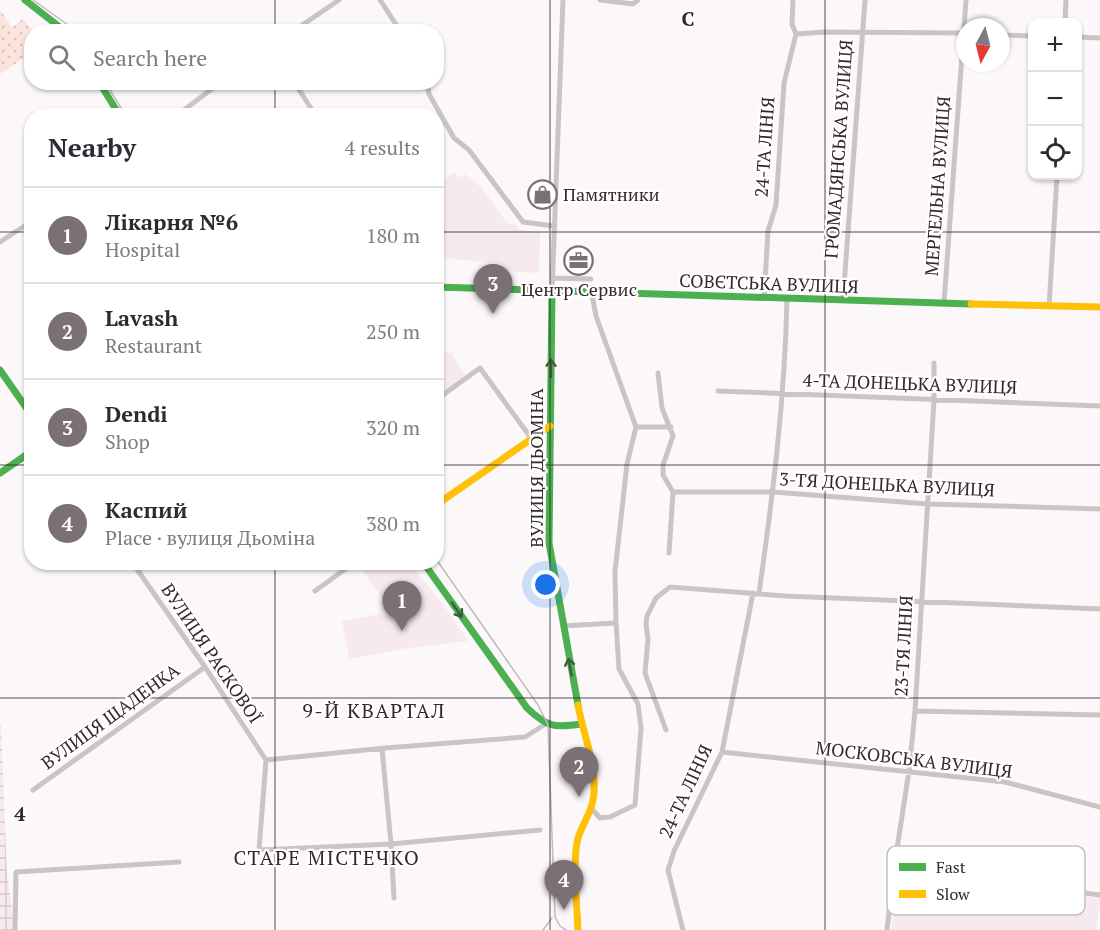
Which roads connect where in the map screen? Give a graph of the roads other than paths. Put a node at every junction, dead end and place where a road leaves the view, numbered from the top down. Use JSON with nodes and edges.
{"nodes":[{"id":1,"x":25,"y":0,"type":"edge"},
{"id":2,"x":339,"y":0,"type":"edge"},
{"id":3,"x":380,"y":0,"type":"edge"},
{"id":4,"x":563,"y":0,"type":"edge"},
{"id":5,"x":600,"y":0,"type":"edge"},
{"id":6,"x":638,"y":0,"type":"edge"},
{"id":7,"x":793,"y":0,"type":"edge"},
{"id":8,"x":865,"y":0,"type":"edge"},
{"id":9,"x":966,"y":0,"type":"edge"},
{"id":10,"x":1066,"y":0,"type":"edge"},
{"id":11,"x":965,"y":18,"type":"edge"},
{"id":12,"x":1065,"y":18,"type":"edge"},
{"id":13,"x":56,"y":24,"type":"edge"},
{"id":14,"x":304,"y":24,"type":"edge"},
{"id":15,"x":396,"y":24,"type":"edge"},
{"id":16,"x":956,"y":33,"type":"edge"},
{"id":17,"x":796,"y":34,"type":"junction"},
{"id":18,"x":861,"y":34,"type":"junction"},
{"id":19,"x":1010,"y":35,"type":"edge"},
{"id":20,"x":1028,"y":36,"type":"edge"},
{"id":21,"x":1082,"y":37,"type":"edge"},
{"id":22,"x":1100,"y":38,"type":"edge"},
{"id":23,"x":961,"y":72,"type":"edge"},
{"id":24,"x":104,"y":90,"type":"edge"},
{"id":25,"x":210,"y":90,"type":"edge"},
{"id":26,"x":299,"y":90,"type":"edge"},
{"id":27,"x":428,"y":90,"type":"edge"},
{"id":28,"x":115,"y":108,"type":"edge"},
{"id":29,"x":187,"y":108,"type":"edge"},
{"id":30,"x":311,"y":108,"type":"edge"},
{"id":31,"x":437,"y":108,"type":"edge"},
{"id":32,"x":444,"y":122,"type":"edge"},
{"id":33,"x":1057,"y":180,"type":"edge"},
{"id":34,"x":24,"y":226,"type":"edge"},
{"id":35,"x":554,"y":226,"type":"junction"},
{"id":36,"x":0,"y":242,"type":"edge"},
{"id":37,"x":552,"y":278,"type":"junction"},
{"id":38,"x":591,"y":279,"type":"dead end"},
{"id":39,"x":444,"y":287,"type":"edge"},
{"id":40,"x":552,"y":292,"type":"junction"},
{"id":41,"x":592,"y":294,"type":"junction"},
{"id":42,"x":764,"y":298,"type":"junction"},
{"id":43,"x":787,"y":298,"type":"junction"},
{"id":44,"x":843,"y":300,"type":"junction"},
{"id":45,"x":944,"y":303,"type":"junction"},
{"id":46,"x":1049,"y":307,"type":"junction"},
{"id":47,"x":1100,"y":307,"type":"edge"},
{"id":48,"x":934,"y":363,"type":"dead end"},
{"id":49,"x":0,"y":369,"type":"edge"},
{"id":50,"x":658,"y":373,"type":"dead end"},
{"id":51,"x":718,"y":392,"type":"dead end"},
{"id":52,"x":782,"y":393,"type":"junction"},
{"id":53,"x":444,"y":394,"type":"edge"},
{"id":54,"x":934,"y":400,"type":"junction"},
{"id":55,"x":24,"y":404,"type":"edge"},
{"id":56,"x":1100,"y":406,"type":"edge"},
{"id":57,"x":550,"y":426,"type":"junction"},
{"id":58,"x":636,"y":427,"type":"junction"},
{"id":59,"x":671,"y":427,"type":"junction"},
{"id":60,"x":531,"y":438,"type":"junction"},
{"id":61,"x":24,"y":456,"type":"edge"},
{"id":62,"x":0,"y":473,"type":"edge"},
{"id":63,"x":673,"y":492,"type":"junction"},
{"id":64,"x":773,"y":492,"type":"junction"},
{"id":65,"x":444,"y":499,"type":"edge"},
{"id":66,"x":928,"y":504,"type":"junction"},
{"id":67,"x":1100,"y":509,"type":"edge"},
{"id":68,"x":669,"y":553,"type":"dead end"},
{"id":69,"x":138,"y":570,"type":"edge"},
{"id":70,"x":344,"y":570,"type":"edge"},
{"id":71,"x":429,"y":570,"type":"edge"},
{"id":72,"x":315,"y":591,"type":"dead end"},
{"id":73,"x":756,"y":593,"type":"junction"},
{"id":74,"x":921,"y":602,"type":"junction"},
{"id":75,"x":1100,"y":609,"type":"edge"},
{"id":76,"x":616,"y":623,"type":"junction"},
{"id":77,"x":563,"y":626,"type":"junction"},
{"id":78,"x":205,"y":667,"type":"junction"},
{"id":79,"x":915,"y":711,"type":"junction"},
{"id":80,"x":1100,"y":715,"type":"edge"},
{"id":81,"x":581,"y":724,"type":"junction"},
{"id":82,"x":544,"y":725,"type":"junction"},
{"id":83,"x":666,"y":730,"type":"dead end"},
{"id":84,"x":382,"y":748,"type":"junction"},
{"id":85,"x":722,"y":752,"type":"junction"},
{"id":86,"x":266,"y":760,"type":"junction"},
{"id":87,"x":909,"y":771,"type":"junction"},
{"id":88,"x":33,"y":790,"type":"dead end"},
{"id":89,"x":1100,"y":807,"type":"edge"},
{"id":90,"x":591,"y":808,"type":"junction"},
{"id":91,"x":540,"y":830,"type":"dead end"},
{"id":92,"x":391,"y":844,"type":"junction"},
{"id":93,"x":897,"y":846,"type":"edge"},
{"id":94,"x":179,"y":862,"type":"dead end"},
{"id":95,"x":1085,"y":893,"type":"edge"},
{"id":96,"x":1100,"y":895,"type":"edge"},
{"id":97,"x":394,"y":898,"type":"dead end"},
{"id":98,"x":889,"y":915,"type":"edge"},
{"id":99,"x":15,"y":930,"type":"edge"},
{"id":100,"x":578,"y":930,"type":"edge"},
{"id":101,"x":683,"y":930,"type":"edge"},
{"id":102,"x":887,"y":930,"type":"edge"}],
"edges":[{"from":1,"to":13,"type":"street"},
{"from":2,"to":14,"type":"street"},
{"from":3,"to":15,"type":"street"},
{"from":4,"to":35,"type":"street","name":"ВУЛИЦЯ ДЬОМІНА"},
{"from":5,"to":6,"type":"street"},
{"from":7,"to":17,"type":"street","name":"24-ТА ЛІНІЯ"},
{"from":8,"to":18,"type":"street","name":"ГРОМАДЯНСЬКА ВУЛИЦЯ"},
{"from":9,"to":11,"type":"street","name":"МЕРГЕЛЬНА ВУЛИЦЯ"},
{"from":10,"to":12,"type":"street"},
{"from":16,"to":18,"type":"street"},
{"from":17,"to":18,"type":"street"},
{"from":17,"to":42,"type":"street","name":"24-ТА ЛІНІЯ"},
{"from":18,"to":44,"type":"street","name":"ГРОМАДЯНСЬКА ВУЛИЦЯ"},
{"from":19,"to":20,"type":"street"},
{"from":21,"to":22,"type":"street"},
{"from":23,"to":45,"type":"street","name":"МЕРГЕЛЬНА ВУЛИЦЯ"},
{"from":24,"to":28,"type":"street"},
{"from":25,"to":29,"type":"street"},
{"from":26,"to":30,"type":"street"},
{"from":27,"to":31,"type":"street"},
{"from":32,"to":35,"type":"street"},
{"from":33,"to":46,"type":"street"},
{"from":34,"to":36,"type":"street"},
{"from":35,"to":37,"type":"street","name":"ВУЛИЦЯ ДЬОМІНА"},
{"from":37,"to":38,"type":"street"},
{"from":37,"to":40,"type":"street","name":"ВУЛИЦЯ ДЬОМІНА"},
{"from":39,"to":40,"type":"street","name":"СОВЄТСЬКА ВУЛИЦЯ"},
{"from":40,"to":41,"type":"street","name":"СОВЄТСЬКА ВУЛИЦЯ"},
{"from":57,"to":40,"type":"street","name":"ВУЛИЦЯ ДЬОМІНА","one_way":true},
{"from":41,"to":42,"type":"street","name":"СОВЄТСЬКА ВУЛИЦЯ"},
{"from":41,"to":58,"type":"street"},
{"from":42,"to":43,"type":"street","name":"СОВЄТСЬКА ВУЛИЦЯ"},
{"from":43,"to":44,"type":"street","name":"СОВЄТСЬКА ВУЛИЦЯ"},
{"from":43,"to":52,"type":"street","name":"24-ТА ЛІНІЯ"},
{"from":44,"to":45,"type":"street","name":"СОВЄТСЬКА ВУЛИЦЯ"},
{"from":45,"to":46,"type":"street","name":"СОВЄТСЬКА ВУЛИЦЯ"},
{"from":46,"to":47,"type":"street","name":"СОВЄТСЬКА ВУЛИЦЯ"},
{"from":48,"to":54,"type":"street","name":"23-ТЯ ЛІНІЯ"},
{"from":49,"to":55,"type":"street"},
{"from":50,"to":59,"type":"street"},
{"from":51,"to":52,"type":"street","name":"4-ТА ДОНЕЦЬКА ВУЛИЦЯ"},
{"from":52,"to":54,"type":"street","name":"4-ТА ДОНЕЦЬКА ВУЛИЦЯ"},
{"from":52,"to":64,"type":"street","name":"24-ТА ЛІНІЯ"},
{"from":53,"to":60,"type":"street"},
{"from":54,"to":56,"type":"street","name":"4-ТА ДОНЕЦЬКА ВУЛИЦЯ"},
{"from":54,"to":66,"type":"street","name":"23-ТЯ ЛІНІЯ"},
{"from":57,"to":60,"type":"street"},
{"from":57,"to":77,"type":"street","name":"ВУЛИЦЯ ДЬОМІНА"},
{"from":58,"to":59,"type":"street"},
{"from":58,"to":76,"type":"street"},
{"from":59,"to":63,"type":"street"},
{"from":60,"to":65,"type":"street"},
{"from":61,"to":62,"type":"street"},
{"from":63,"to":64,"type":"street","name":"3-ТЯ ДОНЕЦЬКА ВУЛИЦЯ"},
{"from":63,"to":68,"type":"street"},
{"from":64,"to":66,"type":"street","name":"3-ТЯ ДОНЕЦЬКА ВУЛИЦЯ"},
{"from":64,"to":73,"type":"street","name":"24-ТА ЛІНІЯ"},
{"from":66,"to":67,"type":"street","name":"3-ТЯ ДОНЕЦЬКА ВУЛИЦЯ"},
{"from":66,"to":74,"type":"street","name":"23-ТЯ ЛІНІЯ"},
{"from":69,"to":78,"type":"street","name":"ВУЛИЦЯ РАСКОВОЇ"},
{"from":70,"to":72,"type":"street"},
{"from":71,"to":82,"type":"street","one_way":true},
{"from":73,"to":74,"type":"street"},
{"from":73,"to":83,"type":"street"},
{"from":73,"to":85,"type":"street","name":"24-ТА ЛІНІЯ"},
{"from":74,"to":75,"type":"street"},
{"from":74,"to":79,"type":"street","name":"23-ТЯ ЛІНІЯ"},
{"from":76,"to":77,"type":"street"},
{"from":76,"to":90,"type":"street"},
{"from":81,"to":77,"type":"street","name":"ВУЛИЦЯ ДЬОМІНА","one_way":true},
{"from":78,"to":86,"type":"street","name":"ВУЛИЦЯ РАСКОВОЇ"},
{"from":78,"to":88,"type":"street","name":"ВУЛИЦЯ ЩАДЕНКА"},
{"from":79,"to":80,"type":"street"},
{"from":79,"to":87,"type":"street","name":"23-ТЯ ЛІНІЯ"},
{"from":81,"to":82,"type":"street"},
{"from":81,"to":90,"type":"street","name":"ВУЛИЦЯ ДЬОМІНА"},
{"from":82,"to":84,"type":"street"},
{"from":84,"to":86,"type":"street"},
{"from":84,"to":92,"type":"street"},
{"from":85,"to":87,"type":"street","name":"МОСКОВСЬКА ВУЛИЦЯ"},
{"from":85,"to":101,"type":"street","name":"24-ТА ЛІНІЯ"},
{"from":86,"to":92,"type":"street"},
{"from":87,"to":89,"type":"street","name":"МОСКОВСЬКА ВУЛИЦЯ"},
{"from":87,"to":93,"type":"street","name":"23-ТЯ ЛІНІЯ"},
{"from":90,"to":100,"type":"street","name":"ВУЛИЦЯ ДЬОМІНА"},
{"from":91,"to":92,"type":"street"},
{"from":92,"to":97,"type":"street"},
{"from":94,"to":99,"type":"street"},
{"from":95,"to":96,"type":"street"},
{"from":98,"to":102,"type":"street","name":"23-ТЯ ЛІНІЯ"}]}
